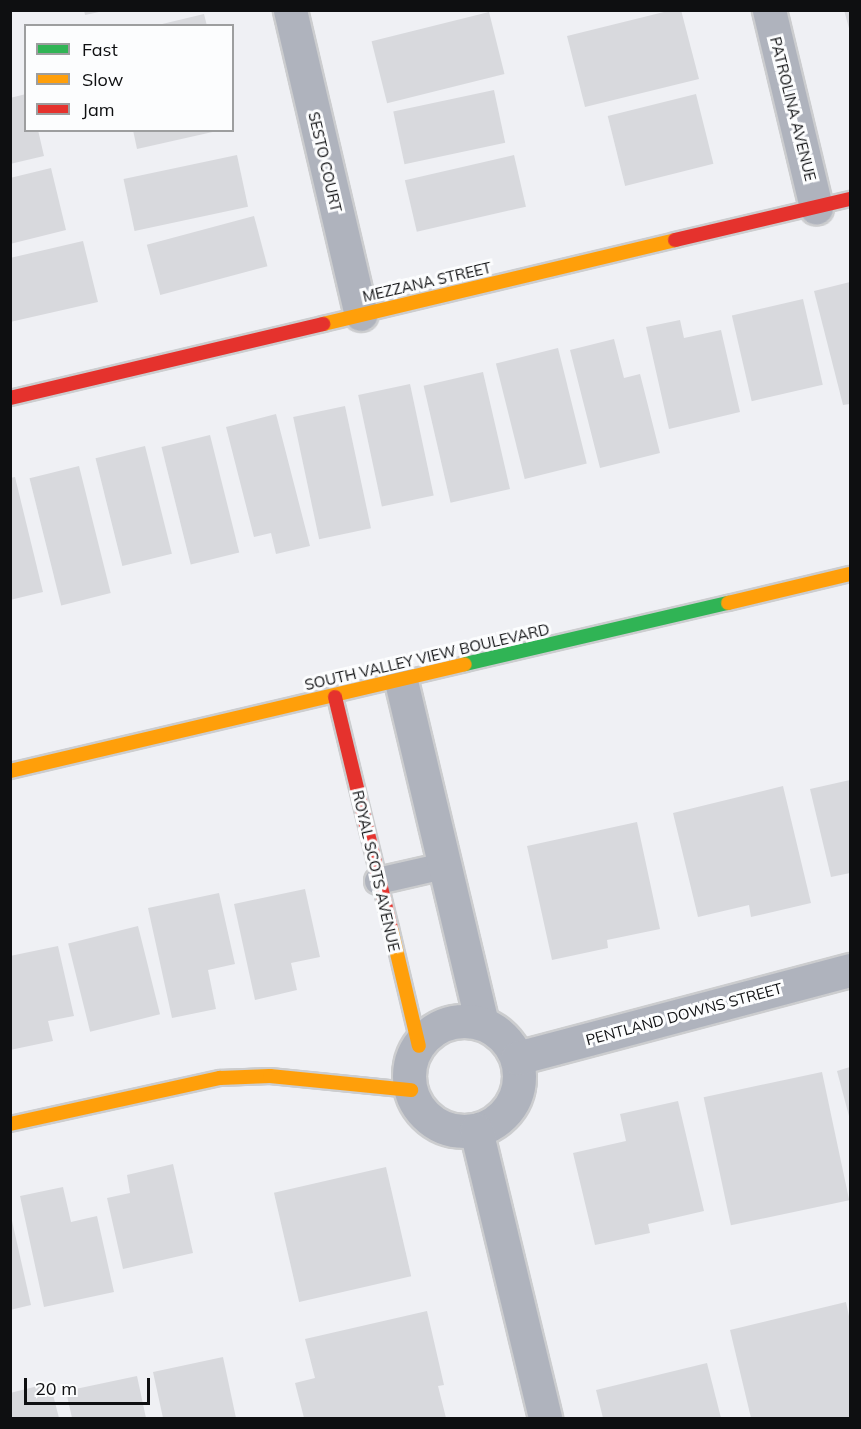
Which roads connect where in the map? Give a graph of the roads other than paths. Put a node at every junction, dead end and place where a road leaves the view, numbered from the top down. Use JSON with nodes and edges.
{"nodes":[{"id":1,"x":290,"y":10,"type":"edge"},
{"id":2,"x":769,"y":10,"type":"edge"},
{"id":3,"x":850,"y":199,"type":"edge"},
{"id":4,"x":816,"y":207,"type":"junction"},
{"id":5,"x":361,"y":314,"type":"junction"},
{"id":6,"x":10,"y":398,"type":"edge"},
{"id":7,"x":850,"y":574,"type":"edge"},
{"id":8,"x":401,"y":681,"type":"junction"},
{"id":9,"x":335,"y":697,"type":"junction"},
{"id":10,"x":10,"y":771,"type":"edge"},
{"id":11,"x":444,"y":866,"type":"junction"},
{"id":12,"x":378,"y":881,"type":"junction"},
{"id":13,"x":850,"y":970,"type":"edge"},
{"id":14,"x":482,"y":1024,"type":"junction"},
{"id":15,"x":419,"y":1046,"type":"junction"},
{"id":16,"x":517,"y":1058,"type":"junction"},
{"id":17,"x":411,"y":1090,"type":"junction"},
{"id":18,"x":10,"y":1124,"type":"edge"},
{"id":19,"x":476,"y":1130,"type":"junction"},
{"id":20,"x":545,"y":1419,"type":"edge"}],
"edges":[{"from":1,"to":5,"type":"street","name":"SESTO COURT"},
{"from":2,"to":4,"type":"street","name":"PATROLINA AVENUE"},
{"from":3,"to":4,"type":"street","name":"MEZZANA STREET"},
{"from":4,"to":5,"type":"street","name":"MEZZANA STREET"},
{"from":5,"to":6,"type":"street","name":"MEZZANA STREET"},
{"from":7,"to":8,"type":"street","name":"SOUTH VALLEY VIEW BOULEVARD"},
{"from":8,"to":9,"type":"street","name":"SOUTH VALLEY VIEW BOULEVARD"},
{"from":8,"to":11,"type":"street"},
{"from":9,"to":10,"type":"street","name":"SOUTH VALLEY VIEW BOULEVARD"},
{"from":9,"to":12,"type":"street","name":"ROYAL SCOTS AVENUE"},
{"from":11,"to":12,"type":"lane"},
{"from":11,"to":14,"type":"street"},
{"from":12,"to":15,"type":"street","name":"ROYAL SCOTS AVENUE"},
{"from":13,"to":16,"type":"street","name":"PENTLAND DOWNS STREET"},
{"from":14,"to":15,"type":"street"},
{"from":14,"to":16,"type":"street"},
{"from":15,"to":17,"type":"street"},
{"from":16,"to":19,"type":"street"},
{"from":17,"to":18,"type":"street"},
{"from":17,"to":19,"type":"street"},
{"from":19,"to":20,"type":"street"}]}
